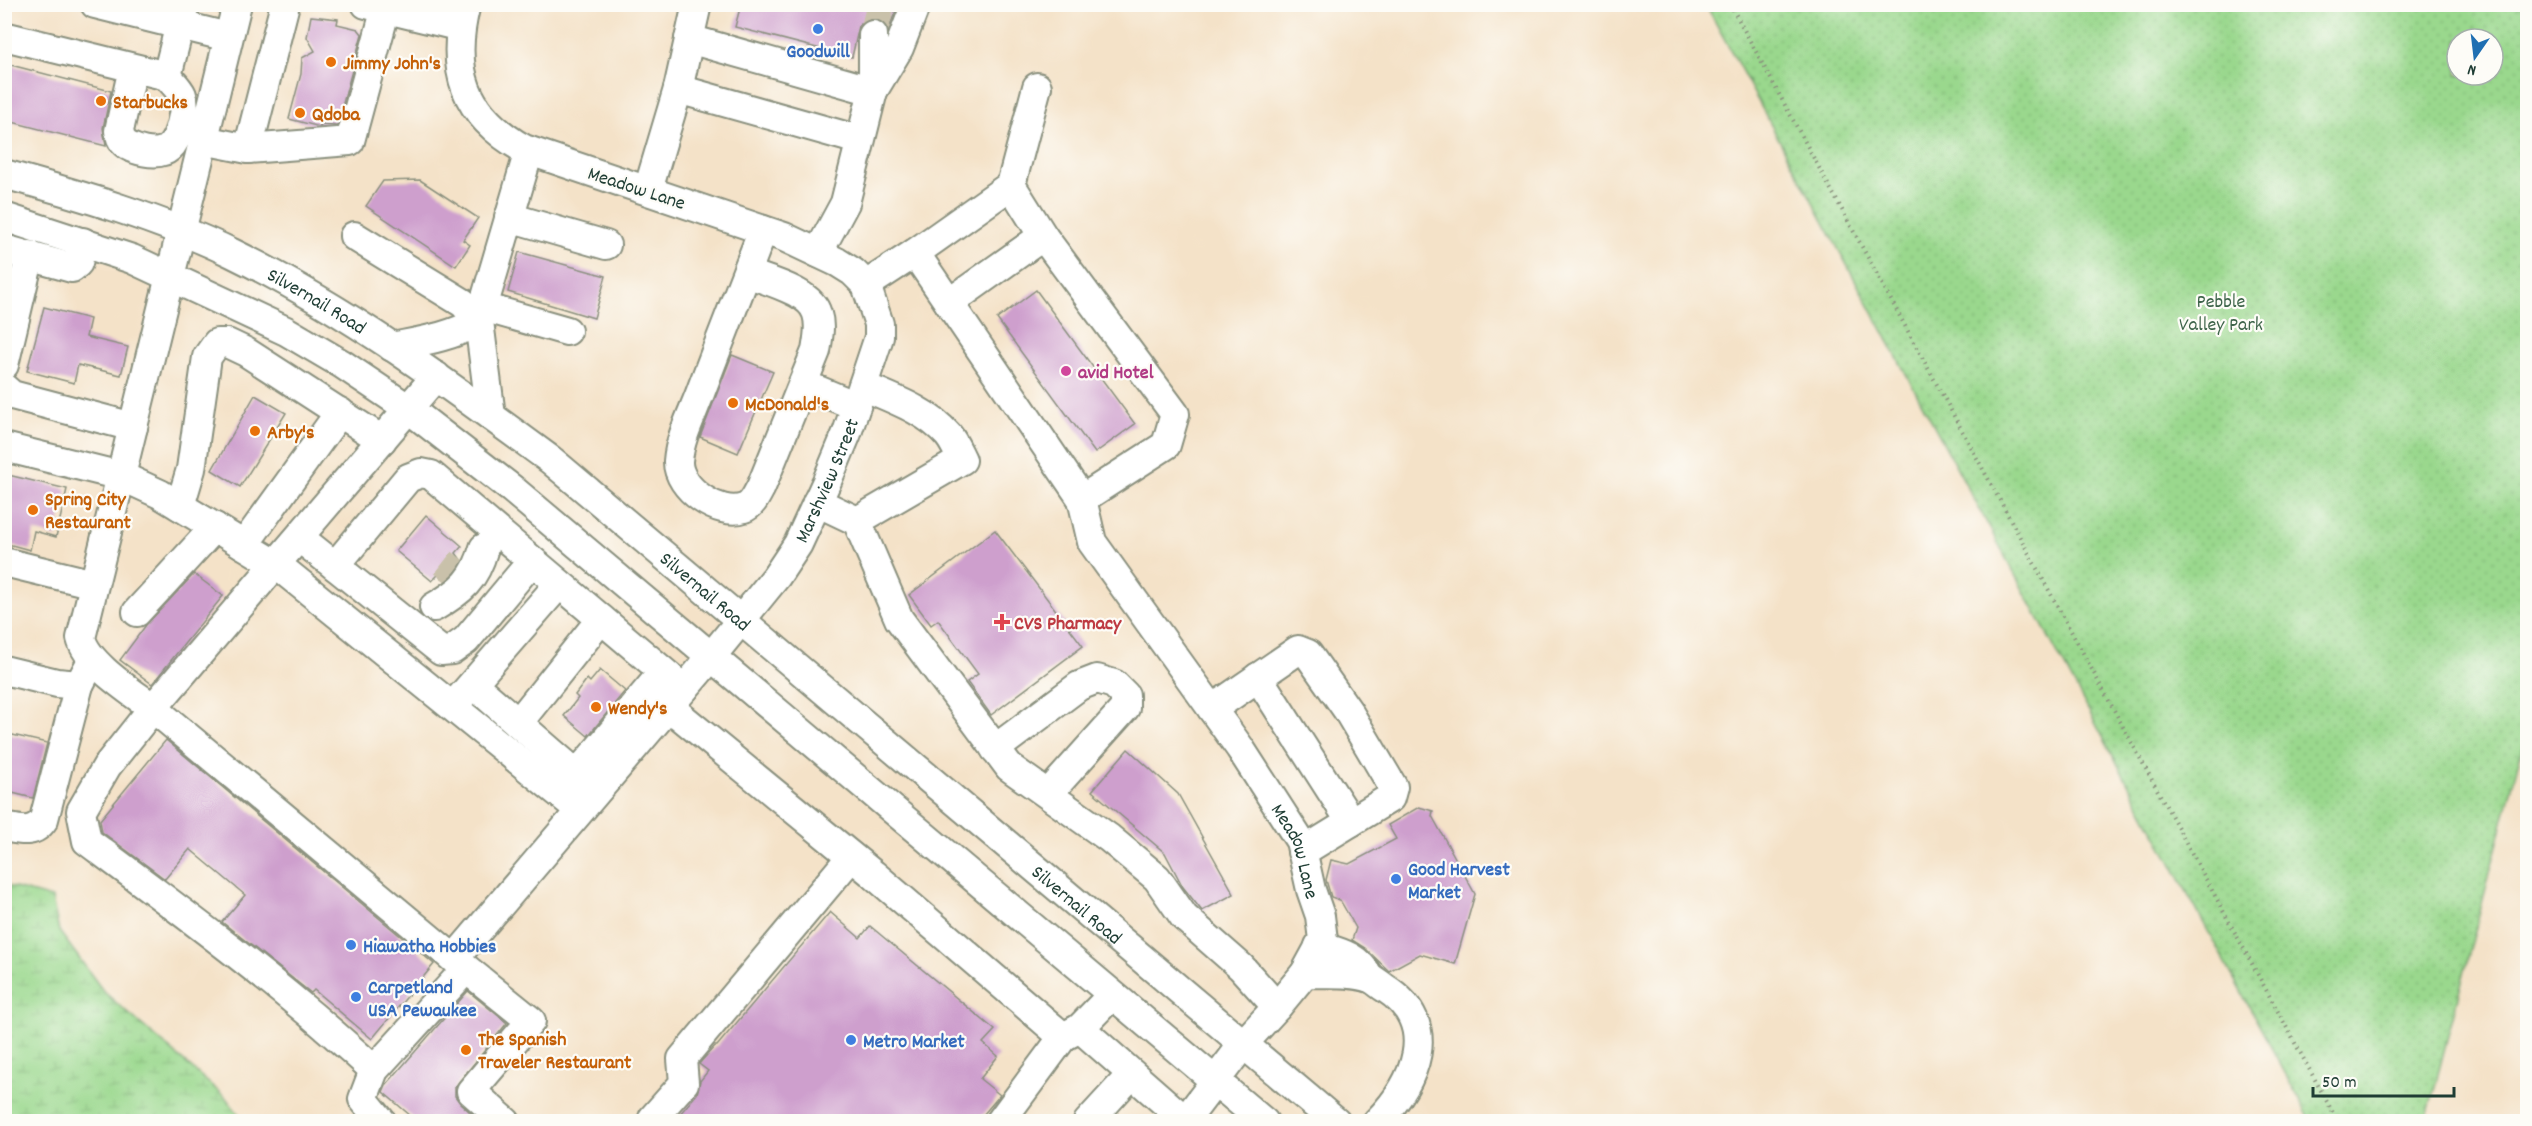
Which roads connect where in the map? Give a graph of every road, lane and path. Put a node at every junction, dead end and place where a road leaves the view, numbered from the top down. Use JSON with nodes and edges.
{"nodes":[{"id":1,"x":95,"y":4,"type":"edge"},
{"id":2,"x":237,"y":4,"type":"edge"},
{"id":3,"x":285,"y":4,"type":"edge"},
{"id":4,"x":697,"y":4,"type":"edge"},
{"id":5,"x":916,"y":4,"type":"edge"},
{"id":6,"x":1730,"y":4,"type":"edge"},
{"id":7,"x":380,"y":6,"type":"edge"},
{"id":8,"x":182,"y":15,"type":"edge"},
{"id":9,"x":463,"y":16,"type":"edge"},
{"id":10,"x":873,"y":35,"type":"tunnel mouth"},
{"id":11,"x":4,"y":36,"type":"edge"},
{"id":12,"x":228,"y":38,"type":"junction"},
{"id":13,"x":689,"y":39,"type":"junction"},
{"id":14,"x":134,"y":68,"type":"junction"},
{"id":15,"x":167,"y":76,"type":"junction"},
{"id":16,"x":1037,"y":87,"type":"dead end"},
{"id":17,"x":678,"y":89,"type":"junction"},
{"id":18,"x":873,"y":91,"type":"junction"},
{"id":19,"x":203,"y":140,"type":"junction"},
{"id":20,"x":859,"y":140,"type":"junction"},
{"id":21,"x":248,"y":149,"type":"junction"},
{"id":22,"x":529,"y":151,"type":"junction"},
{"id":23,"x":4,"y":174,"type":"edge"},
{"id":24,"x":1011,"y":185,"type":"junction"},
{"id":25,"x":648,"y":190,"type":"junction"},
{"id":26,"x":4,"y":217,"type":"edge"},
{"id":27,"x":509,"y":217,"type":"junction"},
{"id":28,"x":763,"y":230,"type":"junction"},
{"id":29,"x":181,"y":232,"type":"junction"},
{"id":30,"x":354,"y":236,"type":"dead end"},
{"id":31,"x":1043,"y":236,"type":"junction"},
{"id":32,"x":83,"y":242,"type":"junction"},
{"id":33,"x":606,"y":245,"type":"dead end"},
{"id":34,"x":17,"y":252,"type":"edge"},
{"id":35,"x":818,"y":253,"type":"junction"},
{"id":36,"x":915,"y":253,"type":"junction"},
{"id":37,"x":747,"y":273,"type":"junction"},
{"id":38,"x":170,"y":275,"type":"junction"},
{"id":39,"x":866,"y":285,"type":"junction"},
{"id":40,"x":949,"y":303,"type":"junction"},
{"id":41,"x":481,"y":314,"type":"junction"},
{"id":42,"x":567,"y":331,"type":"dead end"},
{"id":43,"x":392,"y":346,"type":"junction"},
{"id":44,"x":4,"y":365,"type":"edge"},
{"id":45,"x":436,"y":376,"type":"junction"},
{"id":46,"x":803,"y":384,"type":"junction"},
{"id":47,"x":4,"y":388,"type":"edge"},
{"id":48,"x":860,"y":396,"type":"junction"},
{"id":49,"x":409,"y":409,"type":"junction"},
{"id":50,"x":340,"y":412,"type":"junction"},
{"id":51,"x":492,"y":416,"type":"junction"},
{"id":52,"x":133,"y":427,"type":"junction"},
{"id":53,"x":382,"y":440,"type":"junction"},
{"id":54,"x":4,"y":447,"type":"edge"},
{"id":55,"x":121,"y":476,"type":"junction"},
{"id":56,"x":183,"y":496,"type":"junction"},
{"id":57,"x":1082,"y":499,"type":"junction"},
{"id":58,"x":818,"y":502,"type":"junction"},
{"id":59,"x":857,"y":521,"type":"junction"},
{"id":60,"x":215,"y":527,"type":"junction"},
{"id":61,"x":249,"y":537,"type":"junction"},
{"id":62,"x":300,"y":538,"type":"junction"},
{"id":63,"x":472,"y":555,"type":"junction"},
{"id":64,"x":532,"y":561,"type":"junction"},
{"id":65,"x":4,"y":562,"type":"edge"},
{"id":66,"x":277,"y":565,"type":"junction"},
{"id":67,"x":335,"y":566,"type":"junction"},
{"id":68,"x":94,"y":584,"type":"junction"},
{"id":69,"x":559,"y":584,"type":"junction"},
{"id":70,"x":434,"y":607,"type":"junction"},
{"id":71,"x":137,"y":612,"type":"dead end"},
{"id":72,"x":601,"y":619,"type":"junction"},
{"id":73,"x":741,"y":621,"type":"junction"},
{"id":74,"x":415,"y":630,"type":"junction"},
{"id":75,"x":712,"y":657,"type":"junction"},
{"id":76,"x":93,"y":658,"type":"junction"},
{"id":77,"x":4,"y":670,"type":"edge"},
{"id":78,"x":1258,"y":678,"type":"junction"},
{"id":79,"x":473,"y":684,"type":"junction"},
{"id":80,"x":79,"y":685,"type":"junction"},
{"id":81,"x":672,"y":689,"type":"junction"},
{"id":82,"x":452,"y":707,"type":"junction"},
{"id":83,"x":153,"y":708,"type":"junction"},
{"id":84,"x":1212,"y":709,"type":"junction"},
{"id":85,"x":518,"y":723,"type":"junction"},
{"id":86,"x":995,"y":749,"type":"junction"},
{"id":87,"x":585,"y":792,"type":"junction"},
{"id":88,"x":1048,"y":794,"type":"junction"},
{"id":89,"x":1350,"y":822,"type":"junction"},
{"id":90,"x":4,"y":827,"type":"edge"},
{"id":91,"x":1302,"y":852,"type":"junction"},
{"id":92,"x":851,"y":857,"type":"junction"},
{"id":93,"x":1319,"y":946,"type":"junction"},
{"id":94,"x":460,"y":964,"type":"junction"},
{"id":95,"x":1305,"y":973,"type":"junction"},
{"id":96,"x":1370,"y":978,"type":"junction"},
{"id":97,"x":1112,"y":995,"type":"junction"},
{"id":98,"x":1277,"y":1007,"type":"junction"},
{"id":99,"x":1072,"y":1032,"type":"junction"},
{"id":100,"x":1244,"y":1043,"type":"junction"},
{"id":101,"x":374,"y":1070,"type":"junction"},
{"id":102,"x":1132,"y":1074,"type":"junction"},
{"id":103,"x":1214,"y":1080,"type":"junction"},
{"id":104,"x":1185,"y":1121,"type":"edge"},
{"id":105,"x":382,"y":1122,"type":"edge"},
{"id":106,"x":506,"y":1122,"type":"edge"},
{"id":107,"x":657,"y":1122,"type":"edge"},
{"id":108,"x":1000,"y":1122,"type":"edge"},
{"id":109,"x":1088,"y":1122,"type":"edge"},
{"id":110,"x":1264,"y":1122,"type":"edge"},
{"id":111,"x":1336,"y":1122,"type":"edge"},
{"id":112,"x":1377,"y":1122,"type":"edge"},
{"id":113,"x":2338,"y":1122,"type":"edge"}],
"edges":[{"from":1,"to":8,"type":"street"},
{"from":2,"to":12,"type":"street"},
{"from":3,"to":21,"type":"street"},
{"from":4,"to":13,"type":"street"},
{"from":5,"to":18,"type":"street"},
{"from":6,"to":113,"type":"path"},
{"from":7,"to":9,"type":"street"},
{"from":7,"to":21,"type":"street"},
{"from":8,"to":12,"type":"street"},
{"from":8,"to":15,"type":"street"},
{"from":9,"to":22,"type":"street","name":"Meadow Lane"},
{"from":10,"to":18,"type":"street"},
{"from":11,"to":14,"type":"street"},
{"from":12,"to":19,"type":"street"},
{"from":13,"to":17,"type":"street"},
{"from":13,"to":18,"type":"street"},
{"from":14,"to":15,"type":"street"},
{"from":14,"to":15,"type":"street"},
{"from":16,"to":24,"type":"street"},
{"from":17,"to":20,"type":"street"},
{"from":17,"to":25,"type":"street"},
{"from":18,"to":20,"type":"street"},
{"from":19,"to":21,"type":"street"},
{"from":19,"to":29,"type":"street"},
{"from":20,"to":35,"type":"street"},
{"from":22,"to":25,"type":"street","name":"Meadow Lane"},
{"from":22,"to":27,"type":"street"},
{"from":23,"to":29,"type":"street","name":"Silvernail Road"},
{"from":24,"to":31,"type":"street"},
{"from":24,"to":36,"type":"street"},
{"from":25,"to":28,"type":"street","name":"Meadow Lane"},
{"from":26,"to":32,"type":"street"},
{"from":27,"to":33,"type":"street"},
{"from":27,"to":41,"type":"street"},
{"from":28,"to":35,"type":"street","name":"Meadow Lane"},
{"from":28,"to":37,"type":"street"},
{"from":29,"to":38,"type":"street"},
{"from":29,"to":43,"type":"street","name":"Silvernail Road"},
{"from":30,"to":41,"type":"street"},
{"from":31,"to":40,"type":"street"},
{"from":31,"to":57,"type":"street"},
{"from":32,"to":34,"type":"street"},
{"from":32,"to":38,"type":"street"},
{"from":34,"to":44,"type":"street"},
{"from":35,"to":39,"type":"street","name":"Meadow Lane"},
{"from":36,"to":39,"type":"street"},
{"from":36,"to":40,"type":"street"},
{"from":37,"to":46,"type":"street"},
{"from":37,"to":46,"type":"street"},
{"from":38,"to":49,"type":"street"},
{"from":38,"to":52,"type":"street"},
{"from":39,"to":48,"type":"street","name":"Marshview Street"},
{"from":40,"to":57,"type":"street"},
{"from":41,"to":42,"type":"street"},
{"from":41,"to":43,"type":"street"},
{"from":41,"to":51,"type":"street"},
{"from":43,"to":45,"type":"street","name":"Silvernail Road"},
{"from":45,"to":49,"type":"street"},
{"from":45,"to":51,"type":"street","name":"Silvernail Road"},
{"from":46,"to":48,"type":"street"},
{"from":47,"to":52,"type":"street"},
{"from":48,"to":58,"type":"street","name":"Marshview Street"},
{"from":48,"to":59,"type":"street"},
{"from":49,"to":53,"type":"street"},
{"from":49,"to":75,"type":"street"},
{"from":50,"to":53,"type":"street"},
{"from":50,"to":56,"type":"street"},
{"from":50,"to":61,"type":"street"},
{"from":51,"to":73,"type":"street","name":"Silvernail Road"},
{"from":52,"to":55,"type":"street"},
{"from":53,"to":62,"type":"street"},
{"from":54,"to":55,"type":"street"},
{"from":55,"to":56,"type":"street"},
{"from":55,"to":68,"type":"street"},
{"from":56,"to":60,"type":"street"},
{"from":56,"to":61,"type":"street"},
{"from":57,"to":84,"type":"street","name":"Meadow Lane"},
{"from":58,"to":59,"type":"street"},
{"from":58,"to":73,"type":"street","name":"Marshview Street"},
{"from":59,"to":86,"type":"street"},
{"from":60,"to":61,"type":"street"},
{"from":60,"to":71,"type":"street"},
{"from":61,"to":66,"type":"street"},
{"from":62,"to":66,"type":"street"},
{"from":62,"to":67,"type":"street"},
{"from":63,"to":64,"type":"street"},
{"from":63,"to":67,"type":"street"},
{"from":63,"to":70,"type":"street"},
{"from":63,"to":70,"type":"street"},
{"from":64,"to":69,"type":"street"},
{"from":64,"to":74,"type":"street"},
{"from":65,"to":68,"type":"street"},
{"from":66,"to":82,"type":"street"},
{"from":66,"to":83,"type":"street"},
{"from":67,"to":74,"type":"street"},
{"from":68,"to":76,"type":"street"},
{"from":69,"to":72,"type":"street"},
{"from":69,"to":79,"type":"street"},
{"from":70,"to":74,"type":"street"},
{"from":72,"to":81,"type":"street"},
{"from":72,"to":85,"type":"street"},
{"from":73,"to":75,"type":"street","name":"Marshview Street"},
{"from":73,"to":100,"type":"street","name":"Silvernail Road"},
{"from":75,"to":81,"type":"street","name":"Marshview Street"},
{"from":75,"to":97,"type":"street"},
{"from":76,"to":80,"type":"street"},
{"from":76,"to":83,"type":"street"},
{"from":77,"to":80,"type":"street"},
{"from":78,"to":84,"type":"street"},
{"from":78,"to":89,"type":"street"},
{"from":78,"to":89,"type":"street"},
{"from":79,"to":82,"type":"street"},
{"from":79,"to":85,"type":"street"},
{"from":80,"to":90,"type":"street"},
{"from":81,"to":87,"type":"street","name":"Marshview Street"},
{"from":81,"to":92,"type":"street"},
{"from":82,"to":87,"type":"street"},
{"from":83,"to":94,"type":"street"},
{"from":83,"to":101,"type":"street"},
{"from":84,"to":91,"type":"street","name":"Meadow Lane"},
{"from":85,"to":87,"type":"street"},
{"from":86,"to":88,"type":"street"},
{"from":86,"to":88,"type":"street"},
{"from":87,"to":94,"type":"street","name":"Marshview Street"},
{"from":88,"to":98,"type":"street"},
{"from":89,"to":91,"type":"street"},
{"from":91,"to":93,"type":"street","name":"Meadow Lane"},
{"from":92,"to":99,"type":"street"},
{"from":92,"to":107,"type":"street"},
{"from":93,"to":95,"type":"street","name":"Meadow Lane"},
{"from":93,"to":96,"type":"street"},
{"from":94,"to":101,"type":"street","name":"Marshview Street"},
{"from":94,"to":106,"type":"street"},
{"from":95,"to":96,"type":"street"},
{"from":95,"to":98,"type":"street","name":"Meadow Lane"},
{"from":96,"to":112,"type":"street"},
{"from":97,"to":99,"type":"street"},
{"from":97,"to":103,"type":"street"},
{"from":98,"to":100,"type":"street","name":"Meadow Lane"},
{"from":99,"to":102,"type":"street"},
{"from":99,"to":108,"type":"street"},
{"from":100,"to":103,"type":"street","name":"Meadow Lane"},
{"from":100,"to":111,"type":"street","name":"Silvernail Road"},
{"from":101,"to":105,"type":"street"},
{"from":102,"to":104,"type":"street"},
{"from":102,"to":109,"type":"street"},
{"from":103,"to":104,"type":"street","name":"Meadow Lane"},
{"from":103,"to":110,"type":"street"}]}
